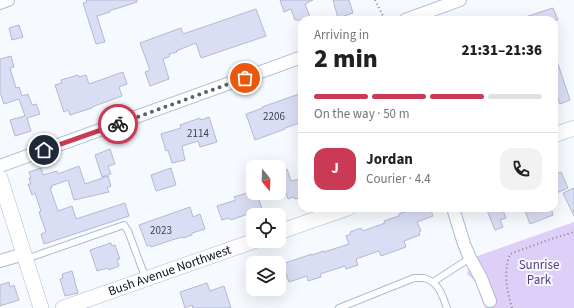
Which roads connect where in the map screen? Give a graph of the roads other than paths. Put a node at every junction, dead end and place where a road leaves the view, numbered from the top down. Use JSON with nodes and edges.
{"nodes":[{"id":1,"x":8,"y":0,"type":"edge"},
{"id":2,"x":460,"y":0,"type":"edge"},
{"id":3,"x":0,"y":2,"type":"edge"},
{"id":4,"x":416,"y":16,"type":"edge"},
{"id":5,"x":298,"y":58,"type":"edge"},
{"id":6,"x":574,"y":128,"type":"edge"},
{"id":7,"x":558,"y":134,"type":"edge"},
{"id":8,"x":0,"y":166,"type":"edge"},
{"id":9,"x":0,"y":178,"type":"edge"},
{"id":10,"x":336,"y":212,"type":"edge"},
{"id":11,"x":454,"y":212,"type":"edge"},
{"id":12,"x":286,"y":230,"type":"edge"},
{"id":13,"x":246,"y":244,"type":"edge"},
{"id":14,"x":25,"y":256,"type":"junction"},
{"id":15,"x":470,"y":258,"type":"junction"},
{"id":16,"x":0,"y":261,"type":"edge"},
{"id":17,"x":146,"y":279,"type":"junction"},
{"id":18,"x":433,"y":282,"type":"junction"},
{"id":19,"x":492,"y":304,"type":"edge"},
{"id":20,"x":41,"y":308,"type":"edge"},
{"id":21,"x":63,"y":308,"type":"edge"},
{"id":22,"x":339,"y":308,"type":"edge"},
{"id":23,"x":447,"y":308,"type":"edge"}],
"edges":[{"from":1,"to":3,"type":"street"},
{"from":2,"to":4,"type":"street"},
{"from":5,"to":8,"type":"street"},
{"from":6,"to":7,"type":"street"},
{"from":9,"to":14,"type":"street"},
{"from":10,"to":12,"type":"street"},
{"from":11,"to":15,"type":"street"},
{"from":13,"to":17,"type":"street","name":"Bush Avenue Northwest"},
{"from":14,"to":16,"type":"street"},
{"from":14,"to":17,"type":"lane"},
{"from":14,"to":20,"type":"street"},
{"from":15,"to":18,"type":"lane"},
{"from":15,"to":19,"type":"street"},
{"from":17,"to":21,"type":"street","name":"Bush Avenue Northwest"},
{"from":18,"to":22,"type":"lane"},
{"from":18,"to":23,"type":"lane"}]}
